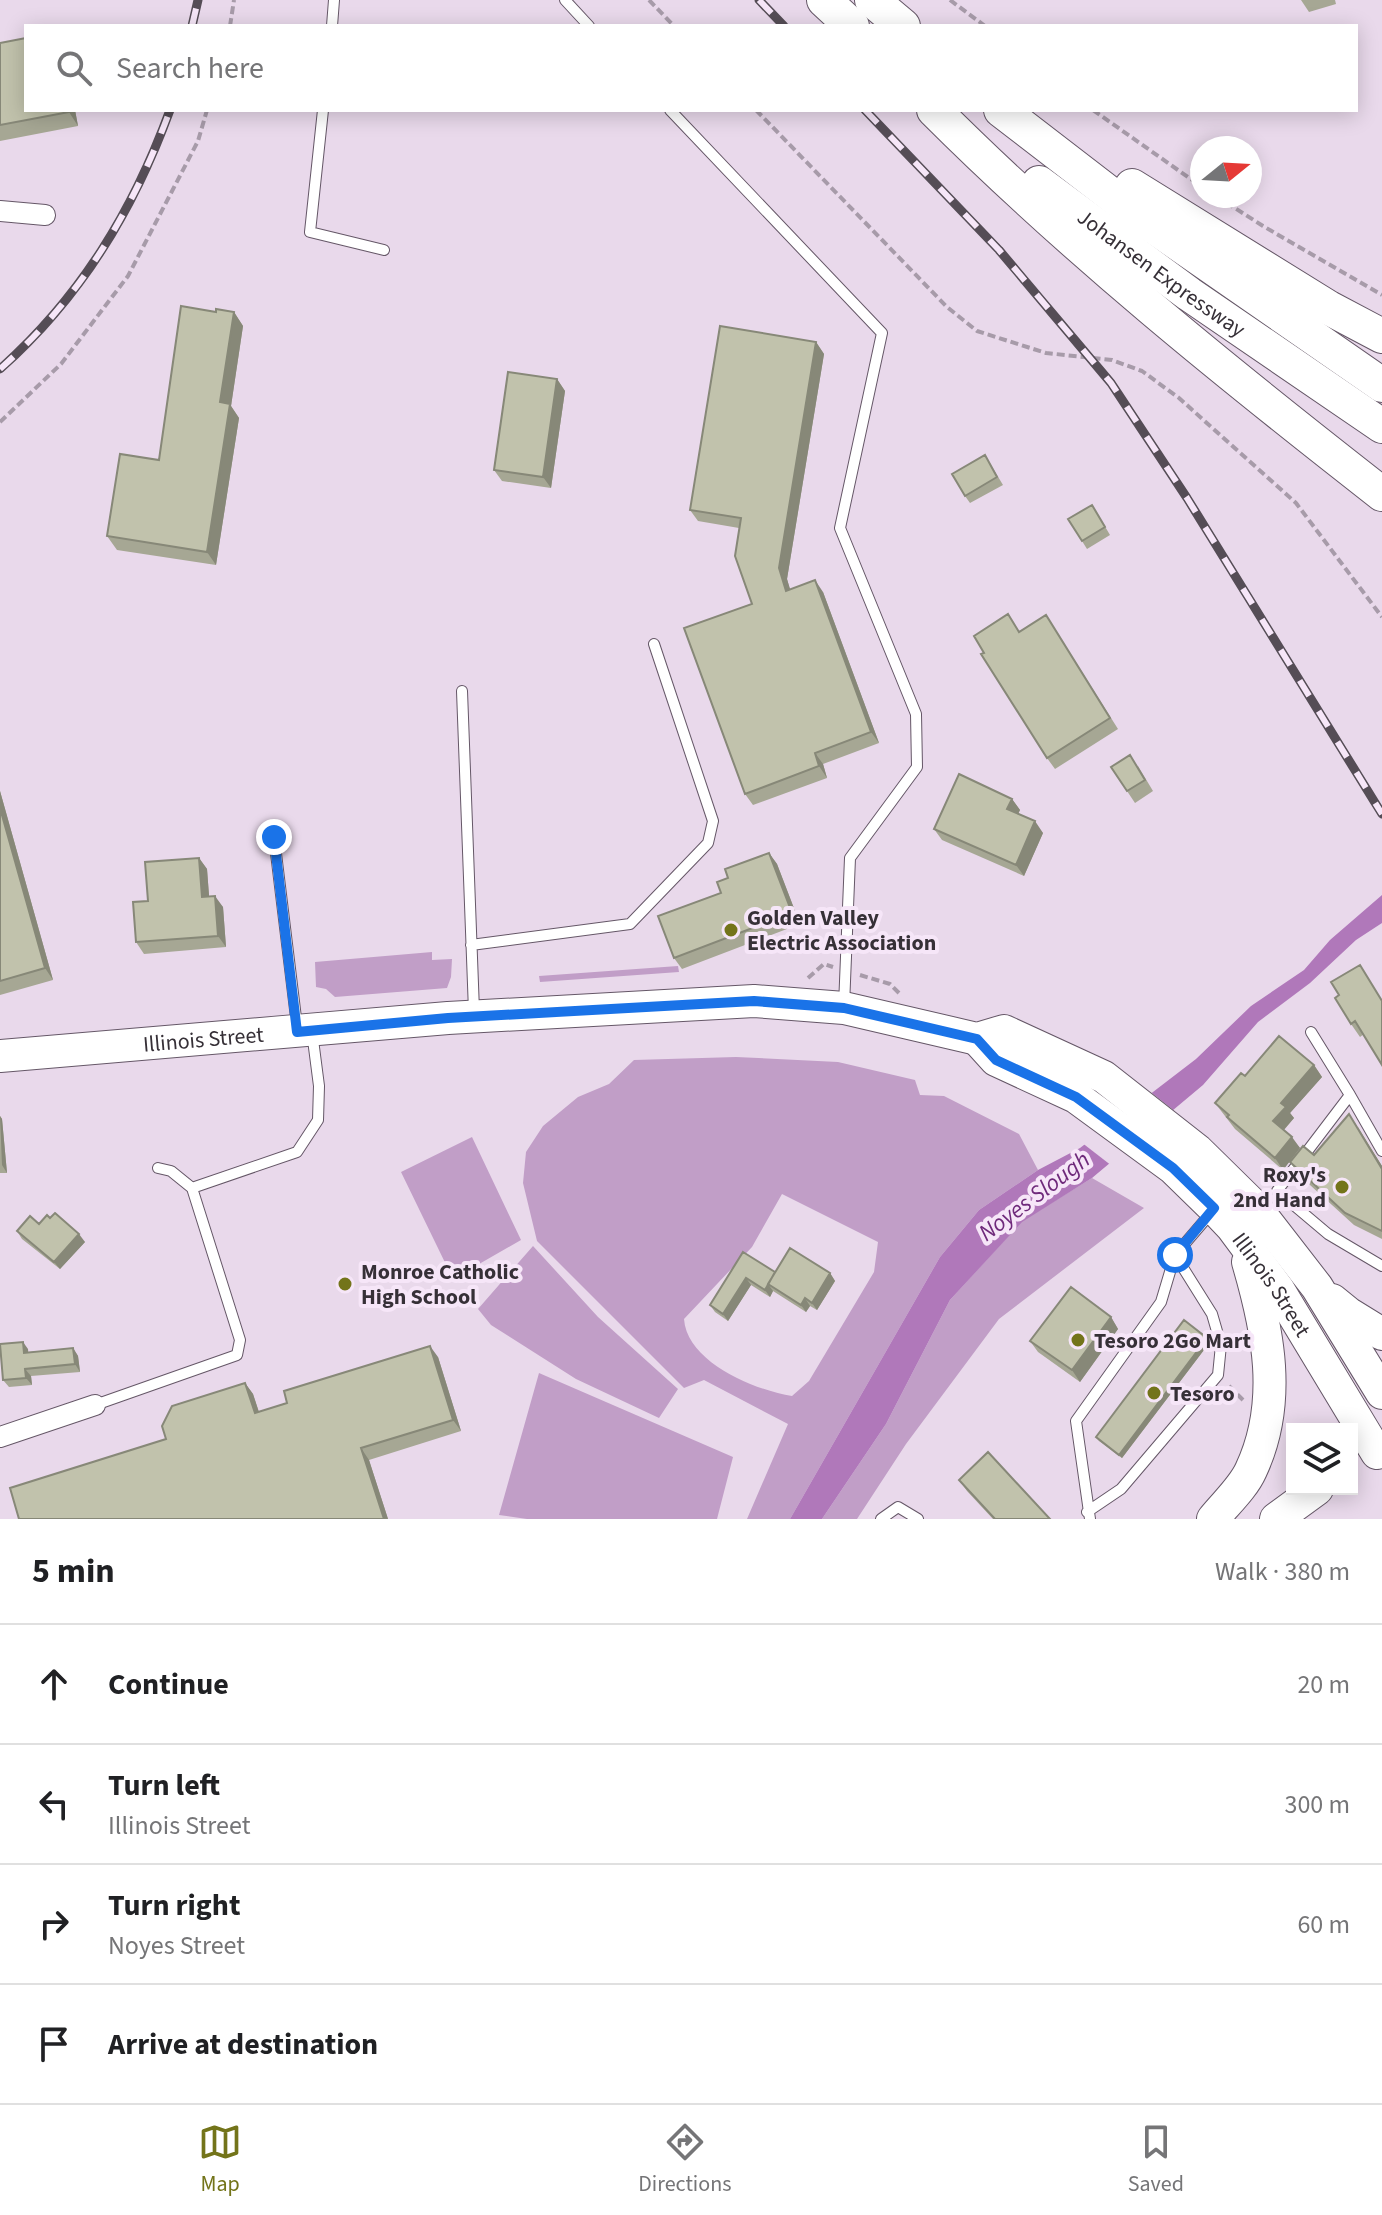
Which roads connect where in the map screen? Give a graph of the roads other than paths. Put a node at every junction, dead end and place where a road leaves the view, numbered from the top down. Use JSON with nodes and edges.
{"nodes":[{"id":1,"x":334,"y":0,"type":"edge"},
{"id":2,"x":565,"y":0,"type":"edge"},
{"id":3,"x":872,"y":0,"type":"edge"},
{"id":4,"x":332,"y":24,"type":"edge"},
{"id":5,"x":587,"y":24,"type":"edge"},
{"id":6,"x":901,"y":24,"type":"edge"},
{"id":7,"x":323,"y":112,"type":"edge"},
{"id":8,"x":672,"y":112,"type":"edge"},
{"id":9,"x":936,"y":112,"type":"edge"},
{"id":10,"x":950,"y":112,"type":"edge"},
{"id":11,"x":1006,"y":114,"type":"edge"},
{"id":12,"x":0,"y":211,"type":"edge"},
{"id":13,"x":45,"y":215,"type":"dead end"},
{"id":14,"x":384,"y":250,"type":"dead end"},
{"id":15,"x":1382,"y":336,"type":"edge"},
{"id":16,"x":1382,"y":385,"type":"edge"},
{"id":17,"x":1382,"y":426,"type":"edge"},
{"id":18,"x":1382,"y":494,"type":"edge"},
{"id":19,"x":654,"y":644,"type":"dead end"},
{"id":20,"x":462,"y":691,"type":"dead end"},
{"id":21,"x":274,"y":837,"type":"dead end"},
{"id":22,"x":471,"y":945,"type":"junction"},
{"id":23,"x":844,"y":1008,"type":"junction"},
{"id":24,"x":475,"y":1017,"type":"junction"},
{"id":25,"x":305,"y":1031,"type":"junction"},
{"id":26,"x":1311,"y":1032,"type":"dead end"},
{"id":27,"x":977,"y":1039,"type":"junction"},
{"id":28,"x":0,"y":1056,"type":"edge"},
{"id":29,"x":1350,"y":1095,"type":"junction"},
{"id":30,"x":1382,"y":1151,"type":"edge"},
{"id":31,"x":1185,"y":1159,"type":"junction"},
{"id":32,"x":158,"y":1168,"type":"dead end"},
{"id":33,"x":192,"y":1188,"type":"junction"},
{"id":34,"x":1266,"y":1199,"type":"junction"},
{"id":35,"x":1214,"y":1208,"type":"junction"},
{"id":36,"x":1241,"y":1240,"type":"junction"},
{"id":37,"x":1175,"y":1255,"type":"junction"},
{"id":38,"x":1382,"y":1266,"type":"edge"},
{"id":39,"x":1317,"y":1287,"type":"junction"},
{"id":40,"x":1382,"y":1334,"type":"edge"},
{"id":41,"x":1382,"y":1393,"type":"edge"},
{"id":42,"x":95,"y":1405,"type":"joint"},
{"id":43,"x":0,"y":1437,"type":"edge"},
{"id":44,"x":1370,"y":1456,"type":"edge"},
{"id":45,"x":1309,"y":1495,"type":"edge"},
{"id":46,"x":1088,"y":1516,"type":"edge"},
{"id":47,"x":881,"y":1519,"type":"edge"},
{"id":48,"x":918,"y":1519,"type":"edge"},
{"id":49,"x":1213,"y":1519,"type":"edge"},
{"id":50,"x":1276,"y":1519,"type":"edge"}],
"edges":[{"from":1,"to":4,"type":"lane"},
{"from":2,"to":5,"type":"lane"},
{"from":3,"to":6,"type":"highway"},
{"from":7,"to":14,"type":"lane"},
{"from":8,"to":23,"type":"lane"},
{"from":9,"to":18,"type":"highway"},
{"from":10,"to":17,"type":"highway","name":"Johansen Expressway"},
{"from":11,"to":15,"type":"highway"},
{"from":11,"to":16,"type":"highway","name":"Johansen Expressway"},
{"from":12,"to":13,"type":"street"},
{"from":19,"to":22,"type":"lane"},
{"from":20,"to":22,"type":"lane"},
{"from":21,"to":25,"type":"lane"},
{"from":22,"to":24,"type":"lane"},
{"from":23,"to":24,"type":"main road","name":"Illinois Street"},
{"from":23,"to":27,"type":"main road","name":"Illinois Street"},
{"from":24,"to":25,"type":"main road","name":"Illinois Street"},
{"from":25,"to":28,"type":"main road","name":"Illinois Street"},
{"from":25,"to":33,"type":"lane"},
{"from":26,"to":29,"type":"lane"},
{"from":27,"to":31,"type":"main road","name":"Illinois Street"},
{"from":27,"to":31,"type":"main road","name":"Illinois Street"},
{"from":29,"to":30,"type":"lane"},
{"from":29,"to":34,"type":"lane"},
{"from":31,"to":34,"type":"main road","name":"Illinois Street"},
{"from":31,"to":35,"type":"main road","name":"Illinois Street"},
{"from":32,"to":33,"type":"lane"},
{"from":33,"to":42,"type":"lane"},
{"from":34,"to":38,"type":"lane"},
{"from":34,"to":39,"type":"main road","name":"Illinois Street"},
{"from":35,"to":36,"type":"main road","name":"Illinois Street"},
{"from":35,"to":37,"type":"lane"},
{"from":36,"to":44,"type":"main road","name":"Illinois Street"},
{"from":36,"to":49,"type":"main road"},
{"from":37,"to":46,"type":"lane"},
{"from":37,"to":46,"type":"lane"},
{"from":39,"to":40,"type":"main road"},
{"from":39,"to":41,"type":"main road","name":"Illinois Street"},
{"from":42,"to":43,"type":"street"},
{"from":45,"to":50,"type":"main road"},
{"from":47,"to":48,"type":"lane"}]}
